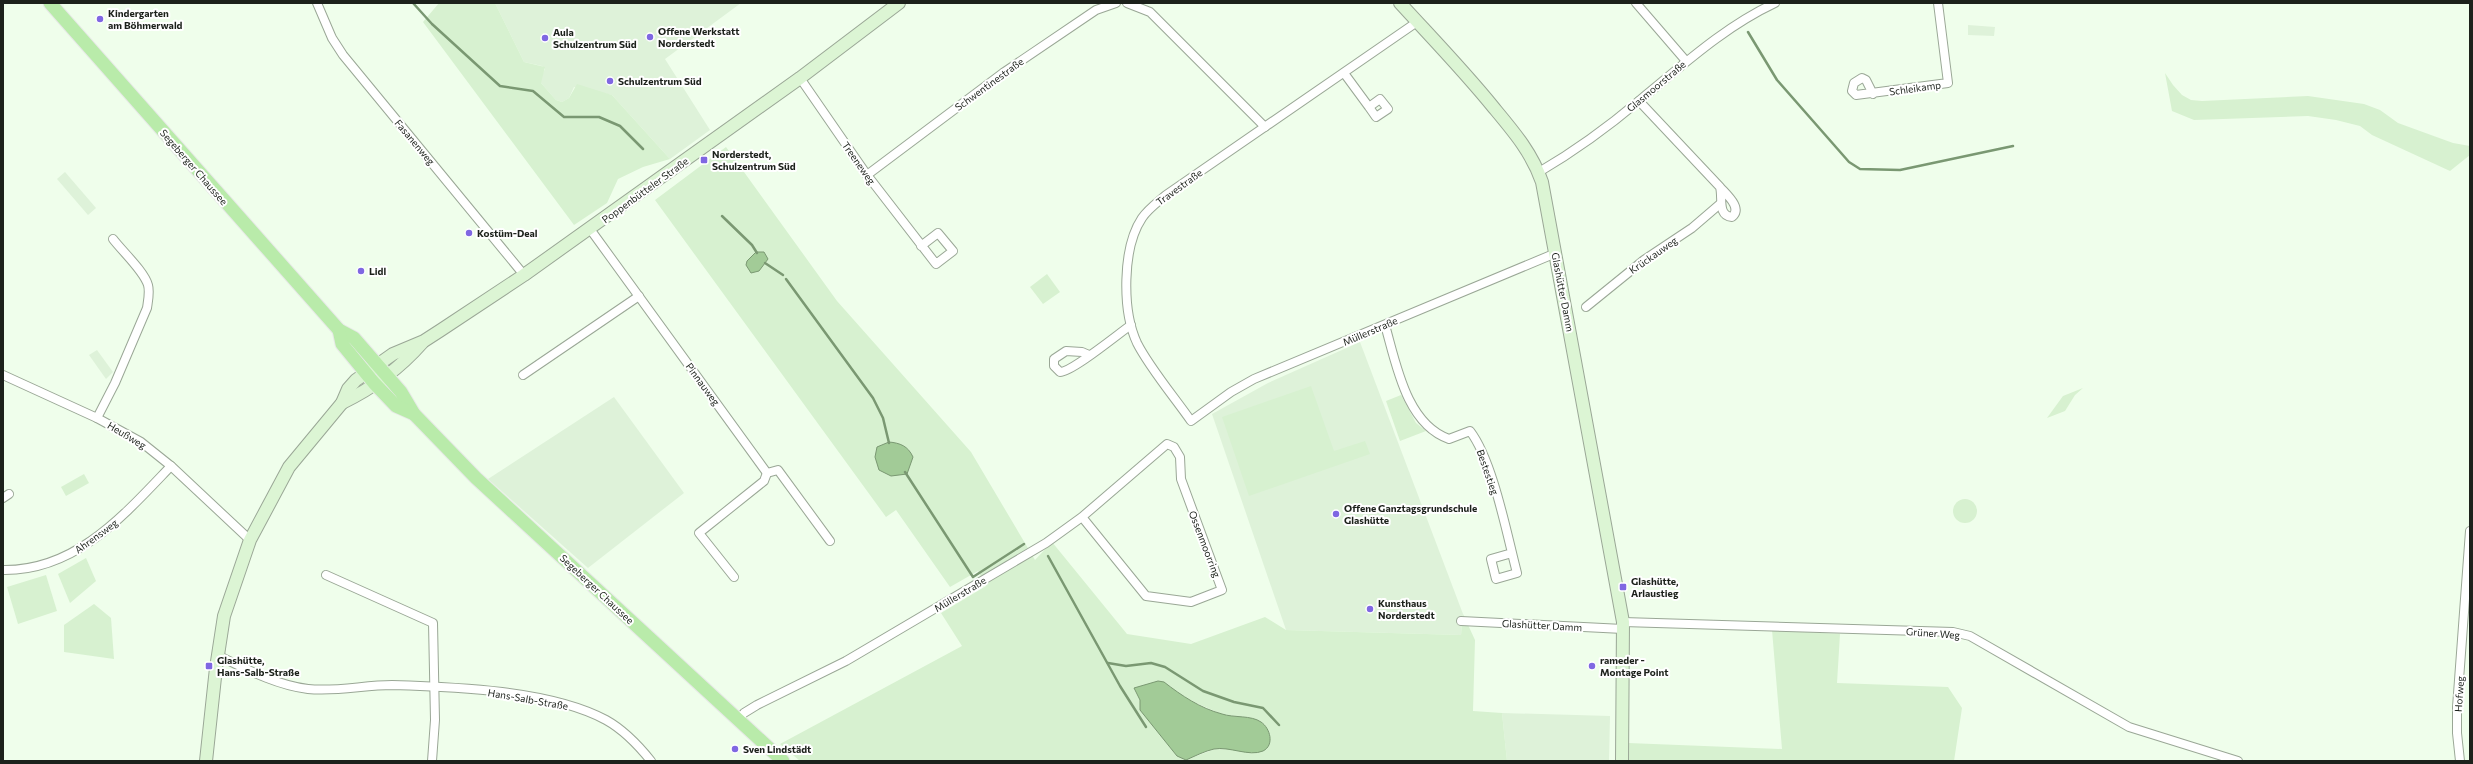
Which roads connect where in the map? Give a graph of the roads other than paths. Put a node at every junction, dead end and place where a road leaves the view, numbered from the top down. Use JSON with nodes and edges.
{"nodes":[{"id":1,"x":50,"y":3,"type":"edge"},
{"id":2,"x":317,"y":3,"type":"edge"},
{"id":3,"x":899,"y":3,"type":"edge"},
{"id":4,"x":1116,"y":3,"type":"edge"},
{"id":5,"x":1127,"y":3,"type":"edge"},
{"id":6,"x":1400,"y":3,"type":"edge"},
{"id":7,"x":1636,"y":3,"type":"edge"},
{"id":8,"x":1775,"y":3,"type":"edge"},
{"id":9,"x":1938,"y":3,"type":"edge"},
{"id":10,"x":1417,"y":22,"type":"junction"},
{"id":11,"x":1686,"y":61,"type":"junction"},
{"id":12,"x":1344,"y":73,"type":"junction"},
{"id":13,"x":800,"y":78,"type":"junction"},
{"id":14,"x":1873,"y":94,"type":"dead end"},
{"id":15,"x":1640,"y":101,"type":"junction"},
{"id":16,"x":1369,"y":107,"type":"dead end"},
{"id":17,"x":1265,"y":127,"type":"junction"},
{"id":18,"x":1539,"y":172,"type":"junction"},
{"id":19,"x":867,"y":175,"type":"junction"},
{"id":20,"x":1720,"y":187,"type":"junction"},
{"id":21,"x":1720,"y":204,"type":"junction"},
{"id":22,"x":590,"y":229,"type":"junction"},
{"id":23,"x":113,"y":239,"type":"dead end"},
{"id":24,"x":921,"y":246,"type":"dead end"},
{"id":25,"x":1556,"y":253,"type":"junction"},
{"id":26,"x":524,"y":275,"type":"junction"},
{"id":27,"x":639,"y":296,"type":"junction"},
{"id":28,"x":1586,"y":307,"type":"dead end"},
{"id":29,"x":1131,"y":325,"type":"junction"},
{"id":30,"x":1385,"y":325,"type":"junction"},
{"id":31,"x":339,"y":330,"type":"junction"},
{"id":32,"x":424,"y":341,"type":"junction"},
{"id":33,"x":1088,"y":355,"type":"dead end"},
{"id":34,"x":377,"y":364,"type":"junction"},
{"id":35,"x":365,"y":372,"type":"junction"},
{"id":36,"x":387,"y":374,"type":"junction"},
{"id":37,"x":3,"y":375,"type":"edge"},
{"id":38,"x":523,"y":375,"type":"dead end"},
{"id":39,"x":374,"y":383,"type":"junction"},
{"id":40,"x":342,"y":403,"type":"junction"},
{"id":41,"x":414,"y":414,"type":"junction"},
{"id":42,"x":97,"y":418,"type":"junction"},
{"id":43,"x":1191,"y":421,"type":"joint"},
{"id":44,"x":1167,"y":444,"type":"joint"},
{"id":45,"x":171,"y":466,"type":"junction"},
{"id":46,"x":767,"y":473,"type":"junction"},
{"id":47,"x":1082,"y":517,"type":"junction"},
{"id":48,"x":2470,"y":531,"type":"edge"},
{"id":49,"x":250,"y":540,"type":"junction"},
{"id":50,"x":830,"y":541,"type":"dead end"},
{"id":51,"x":1512,"y":553,"type":"dead end"},
{"id":52,"x":3,"y":570,"type":"edge"},
{"id":53,"x":326,"y":575,"type":"dead end"},
{"id":54,"x":734,"y":577,"type":"dead end"},
{"id":55,"x":1461,"y":621,"type":"dead end"},
{"id":56,"x":1623,"y":626,"type":"junction"},
{"id":57,"x":217,"y":655,"type":"junction"},
{"id":58,"x":435,"y":688,"type":"junction"},
{"id":59,"x":738,"y":720,"type":"junction"},
{"id":60,"x":206,"y":761,"type":"edge"},
{"id":61,"x":432,"y":761,"type":"edge"},
{"id":62,"x":651,"y":761,"type":"edge"},
{"id":63,"x":783,"y":761,"type":"edge"},
{"id":64,"x":1622,"y":761,"type":"edge"},
{"id":65,"x":2238,"y":761,"type":"edge"},
{"id":66,"x":2460,"y":761,"type":"edge"}],
"edges":[{"from":1,"to":31,"type":"main road","name":"Segeberger Chaussee"},
{"from":2,"to":26,"type":"street","name":"Fasanenweg"},
{"from":3,"to":13,"type":"main road","name":"Poppenbütteler Straße"},
{"from":4,"to":19,"type":"street","name":"Schwentinestraße"},
{"from":5,"to":17,"type":"street"},
{"from":6,"to":10,"type":"main road","name":"Glashütter Damm"},
{"from":7,"to":11,"type":"street"},
{"from":8,"to":11,"type":"street","name":"Glasmoorstraße"},
{"from":9,"to":14,"type":"street","name":"Schleikamp"},
{"from":10,"to":12,"type":"street","name":"Travestraße"},
{"from":10,"to":18,"type":"main road","name":"Glashütter Damm"},
{"from":11,"to":15,"type":"street","name":"Glasmoorstraße"},
{"from":12,"to":16,"type":"street"},
{"from":12,"to":17,"type":"street","name":"Travestraße"},
{"from":13,"to":19,"type":"street","name":"Treeneweg"},
{"from":13,"to":22,"type":"main road","name":"Poppenbütteler Straße"},
{"from":15,"to":18,"type":"street","name":"Glasmoorstraße"},
{"from":15,"to":20,"type":"street"},
{"from":17,"to":29,"type":"street","name":"Travestraße"},
{"from":18,"to":25,"type":"main road","name":"Glashütter Damm"},
{"from":19,"to":24,"type":"street","name":"Treeneweg"},
{"from":20,"to":21,"type":"street"},
{"from":20,"to":21,"type":"street"},
{"from":21,"to":28,"type":"street","name":"Krückauweg"},
{"from":22,"to":26,"type":"main road","name":"Poppenbütteler Straße"},
{"from":22,"to":27,"type":"street","name":"Pinnauweg"},
{"from":23,"to":42,"type":"street"},
{"from":25,"to":30,"type":"street","name":"Müllerstraße"},
{"from":25,"to":56,"type":"main road","name":"Glashütter Damm"},
{"from":26,"to":32,"type":"main road","name":"Poppenbütteler Straße"},
{"from":27,"to":38,"type":"street"},
{"from":27,"to":46,"type":"street","name":"Pinnauweg"},
{"from":29,"to":33,"type":"street"},
{"from":29,"to":43,"type":"street","name":"Travestraße"},
{"from":30,"to":43,"type":"street","name":"Müllerstraße"},
{"from":30,"to":51,"type":"street","name":"Bestestieg"},
{"from":31,"to":34,"type":"main road","name":"Segeberger Chaussee"},
{"from":31,"to":35,"type":"main road","name":"Segeberger Chaussee"},
{"from":32,"to":34,"type":"main road","name":"Poppenbütteler Straße"},
{"from":32,"to":36,"type":"main road","name":"Poppenbütteler Straße"},
{"from":34,"to":35,"type":"main road","name":"Poppenbütteler Straße"},
{"from":34,"to":36,"type":"main road","name":"Segeberger Chaussee"},
{"from":35,"to":39,"type":"main road","name":"Segeberger Chaussee"},
{"from":35,"to":40,"type":"main road","name":"Poppenbütteler Straße"},
{"from":36,"to":39,"type":"main road","name":"Poppenbütteler Straße"},
{"from":36,"to":41,"type":"main road","name":"Segeberger Chaussee"},
{"from":37,"to":42,"type":"street","name":"Heußweg"},
{"from":39,"to":40,"type":"main road","name":"Poppenbütteler Straße"},
{"from":39,"to":41,"type":"main road","name":"Segeberger Chaussee"},
{"from":40,"to":49,"type":"main road","name":"Poppenbütteler Straße"},
{"from":41,"to":59,"type":"main road","name":"Segeberger Chaussee"},
{"from":42,"to":45,"type":"street","name":"Heußweg"},
{"from":44,"to":47,"type":"street","name":"Müllerstraße"},
{"from":44,"to":47,"type":"street","name":"Ossenmoorring"},
{"from":45,"to":49,"type":"street","name":"Heußweg"},
{"from":45,"to":52,"type":"street","name":"Ahrensweg"},
{"from":46,"to":50,"type":"street"},
{"from":46,"to":54,"type":"street"},
{"from":47,"to":59,"type":"street","name":"Müllerstraße"},
{"from":48,"to":66,"type":"street","name":"Hofweg"},
{"from":49,"to":57,"type":"main road","name":"Poppenbütteler Straße"},
{"from":53,"to":58,"type":"street"},
{"from":55,"to":56,"type":"street","name":"Glashütter Damm"},
{"from":56,"to":64,"type":"main road","name":"Glashütter Damm"},
{"from":56,"to":65,"type":"street","name":"Grüner Weg"},
{"from":57,"to":58,"type":"street","name":"Hans-Salb-Straße"},
{"from":57,"to":60,"type":"main road","name":"Poppenbütteler Straße"},
{"from":58,"to":61,"type":"street"},
{"from":58,"to":62,"type":"street","name":"Hans-Salb-Straße"},
{"from":59,"to":63,"type":"main road","name":"Segeberger Chaussee"}]}
